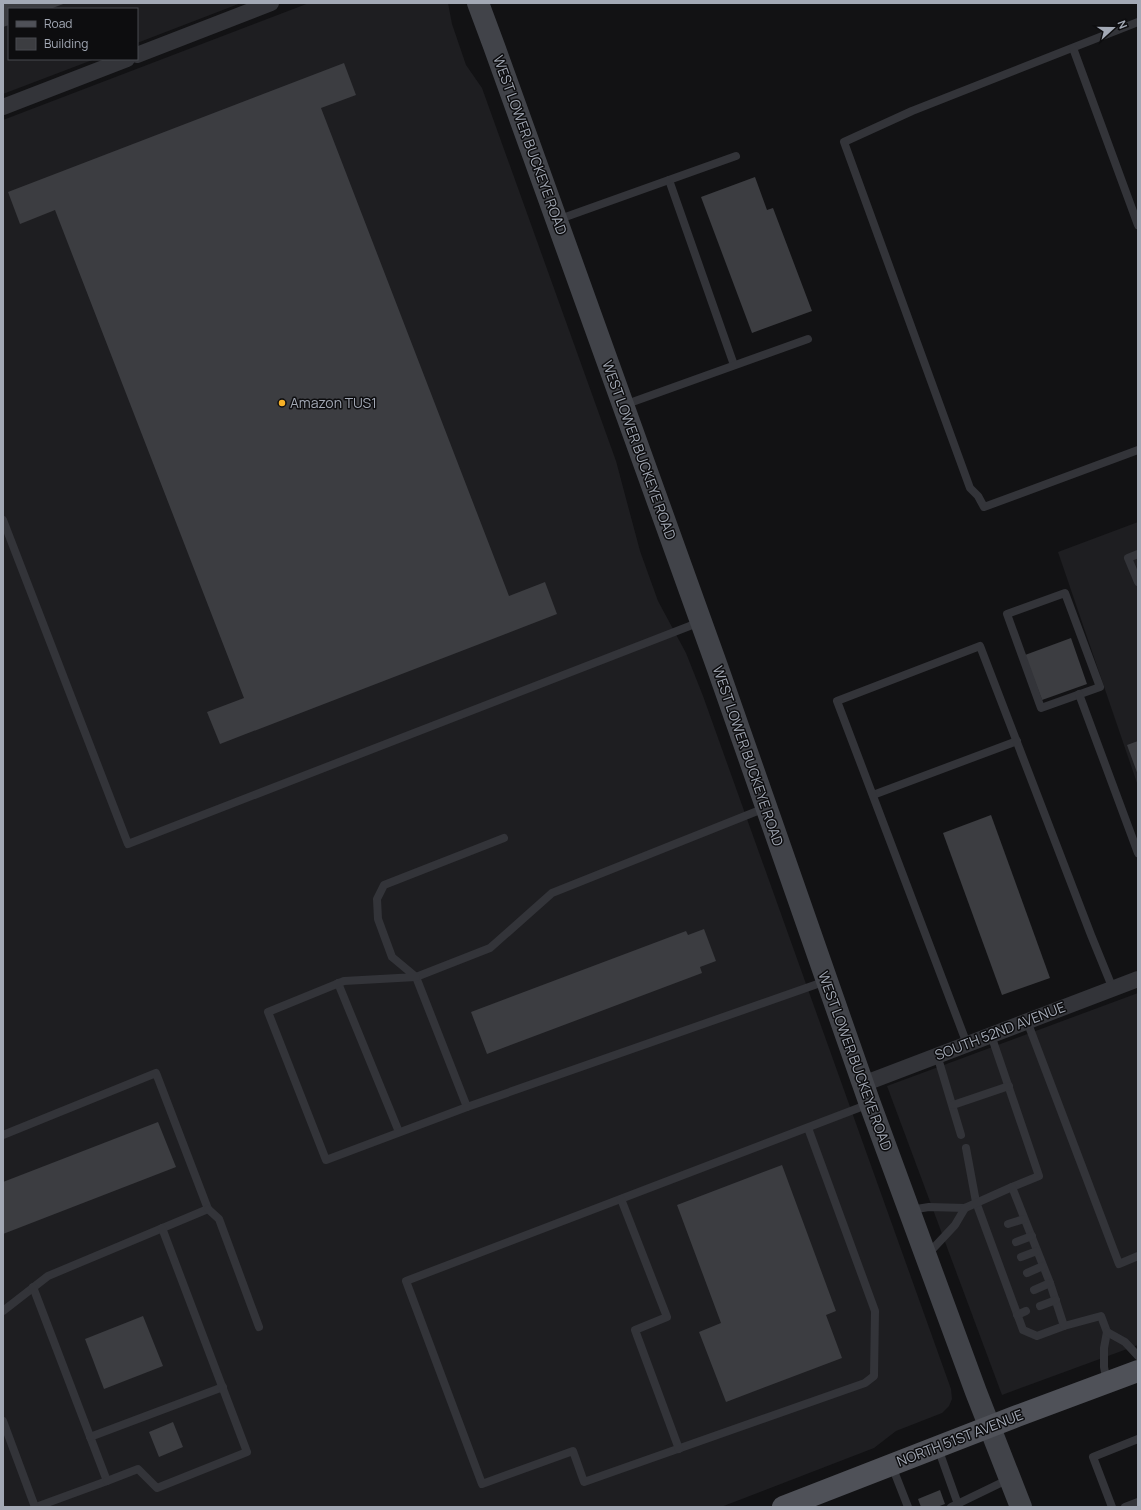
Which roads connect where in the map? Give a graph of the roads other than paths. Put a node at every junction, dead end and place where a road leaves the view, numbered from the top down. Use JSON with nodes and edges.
{"nodes":[{"id":1,"x":271,"y":3,"type":"edge"},
{"id":2,"x":478,"y":3,"type":"edge"},
{"id":3,"x":1138,"y":22,"type":"edge"},
{"id":4,"x":1073,"y":48,"type":"junction"},
{"id":5,"x":138,"y":55,"type":"edge"},
{"id":6,"x":124,"y":60,"type":"edge"},
{"id":7,"x":3,"y":108,"type":"edge"},
{"id":8,"x":736,"y":156,"type":"dead end"},
{"id":9,"x":669,"y":180,"type":"junction"},
{"id":10,"x":557,"y":220,"type":"junction"},
{"id":11,"x":1138,"y":225,"type":"edge"},
{"id":12,"x":808,"y":339,"type":"dead end"},
{"id":13,"x":734,"y":365,"type":"junction"},
{"id":14,"x":623,"y":406,"type":"junction"},
{"id":15,"x":1138,"y":450,"type":"edge"},
{"id":16,"x":3,"y":520,"type":"edge"},
{"id":17,"x":1138,"y":554,"type":"edge"},
{"id":18,"x":1138,"y":582,"type":"edge"},
{"id":19,"x":701,"y":622,"type":"junction"},
{"id":20,"x":1079,"y":694,"type":"junction"},
{"id":21,"x":1017,"y":741,"type":"junction"},
{"id":22,"x":873,"y":795,"type":"junction"},
{"id":23,"x":766,"y":808,"type":"junction"},
{"id":24,"x":504,"y":838,"type":"dead end"},
{"id":25,"x":1138,"y":853,"type":"edge"},
{"id":26,"x":416,"y":977,"type":"junction"},
{"id":27,"x":1138,"y":979,"type":"edge"},
{"id":28,"x":827,"y":981,"type":"junction"},
{"id":29,"x":338,"y":983,"type":"junction"},
{"id":30,"x":1113,"y":989,"type":"junction"},
{"id":31,"x":1027,"y":1021,"type":"junction"},
{"id":32,"x":991,"y":1035,"type":"junction"},
{"id":33,"x":967,"y":1044,"type":"junction"},
{"id":34,"x":937,"y":1055,"type":"junction"},
{"id":35,"x":1009,"y":1086,"type":"junction"},
{"id":36,"x":866,"y":1094,"type":"junction"},
{"id":37,"x":953,"y":1106,"type":"junction"},
{"id":38,"x":467,"y":1107,"type":"junction"},
{"id":39,"x":808,"y":1128,"type":"junction"},
{"id":40,"x":399,"y":1132,"type":"junction"},
{"id":41,"x":3,"y":1135,"type":"edge"},
{"id":42,"x":962,"y":1135,"type":"dead end"},
{"id":43,"x":966,"y":1148,"type":"dead end"},
{"id":44,"x":1012,"y":1187,"type":"junction"},
{"id":45,"x":621,"y":1199,"type":"junction"},
{"id":46,"x":976,"y":1202,"type":"junction"},
{"id":47,"x":965,"y":1208,"type":"junction"},
{"id":48,"x":208,"y":1209,"type":"junction"},
{"id":49,"x":909,"y":1210,"type":"junction"},
{"id":50,"x":1024,"y":1219,"type":"junction"},
{"id":51,"x":1008,"y":1224,"type":"dead end"},
{"id":52,"x":162,"y":1228,"type":"junction"},
{"id":53,"x":1032,"y":1236,"type":"junction"},
{"id":54,"x":1016,"y":1242,"type":"dead end"},
{"id":55,"x":1038,"y":1251,"type":"junction"},
{"id":56,"x":926,"y":1256,"type":"junction"},
{"id":57,"x":1138,"y":1256,"type":"edge"},
{"id":58,"x":1022,"y":1257,"type":"dead end"},
{"id":59,"x":1043,"y":1266,"type":"junction"},
{"id":60,"x":1028,"y":1273,"type":"dead end"},
{"id":61,"x":1014,"y":1278,"type":"dead end"},
{"id":62,"x":1005,"y":1282,"type":"junction"},
{"id":63,"x":1050,"y":1284,"type":"junction"},
{"id":64,"x":33,"y":1287,"type":"junction"},
{"id":65,"x":1034,"y":1290,"type":"dead end"},
{"id":66,"x":1056,"y":1300,"type":"junction"},
{"id":67,"x":1040,"y":1306,"type":"dead end"},
{"id":68,"x":3,"y":1311,"type":"edge"},
{"id":69,"x":1026,"y":1311,"type":"dead end"},
{"id":70,"x":1017,"y":1315,"type":"junction"},
{"id":71,"x":1064,"y":1326,"type":"junction"},
{"id":72,"x":259,"y":1327,"type":"dead end"},
{"id":73,"x":1107,"y":1332,"type":"junction"},
{"id":74,"x":1138,"y":1356,"type":"edge"},
{"id":75,"x":1138,"y":1371,"type":"edge"},
{"id":76,"x":1107,"y":1382,"type":"junction"},
{"id":77,"x":223,"y":1387,"type":"junction"},
{"id":78,"x":3,"y":1421,"type":"edge"},
{"id":79,"x":989,"y":1427,"type":"junction"},
{"id":80,"x":90,"y":1437,"type":"junction"},
{"id":81,"x":1138,"y":1439,"type":"edge"},
{"id":82,"x":938,"y":1447,"type":"junction"},
{"id":83,"x":679,"y":1449,"type":"junction"},
{"id":84,"x":892,"y":1465,"type":"junction"},
{"id":85,"x":1009,"y":1479,"type":"junction"},
{"id":86,"x":107,"y":1480,"type":"junction"},
{"id":87,"x":1138,"y":1502,"type":"edge"},
{"id":88,"x":956,"y":1506,"type":"edge"},
{"id":89,"x":36,"y":1507,"type":"edge"},
{"id":90,"x":783,"y":1507,"type":"edge"},
{"id":91,"x":908,"y":1507,"type":"edge"},
{"id":92,"x":1021,"y":1507,"type":"edge"},
{"id":93,"x":1112,"y":1507,"type":"edge"},
{"id":94,"x":1125,"y":1507,"type":"edge"}],
"edges":[{"from":1,"to":5,"type":"street"},
{"from":2,"to":10,"type":"main road","name":"WEST LOWER BUCKEYE ROAD"},
{"from":3,"to":4,"type":"lane"},
{"from":4,"to":11,"type":"lane"},
{"from":4,"to":15,"type":"lane"},
{"from":6,"to":7,"type":"street"},
{"from":8,"to":9,"type":"lane"},
{"from":9,"to":10,"type":"lane"},
{"from":9,"to":13,"type":"lane"},
{"from":10,"to":14,"type":"main road","name":"WEST LOWER BUCKEYE ROAD"},
{"from":12,"to":13,"type":"lane"},
{"from":13,"to":14,"type":"lane"},
{"from":14,"to":19,"type":"main road","name":"WEST LOWER BUCKEYE ROAD"},
{"from":16,"to":19,"type":"lane"},
{"from":17,"to":18,"type":"lane"},
{"from":19,"to":23,"type":"main road","name":"WEST LOWER BUCKEYE ROAD"},
{"from":20,"to":20,"type":"lane"},
{"from":20,"to":25,"type":"lane"},
{"from":21,"to":22,"type":"lane"},
{"from":21,"to":22,"type":"lane"},
{"from":21,"to":30,"type":"lane"},
{"from":22,"to":33,"type":"lane"},
{"from":23,"to":26,"type":"lane"},
{"from":23,"to":28,"type":"main road","name":"WEST LOWER BUCKEYE ROAD"},
{"from":24,"to":26,"type":"lane"},
{"from":26,"to":29,"type":"lane"},
{"from":26,"to":38,"type":"lane"},
{"from":27,"to":30,"type":"street","name":"SOUTH 52ND AVENUE"},
{"from":28,"to":36,"type":"main road","name":"WEST LOWER BUCKEYE ROAD"},
{"from":28,"to":38,"type":"lane"},
{"from":29,"to":40,"type":"lane"},
{"from":29,"to":40,"type":"lane"},
{"from":30,"to":31,"type":"street","name":"SOUTH 52ND AVENUE"},
{"from":31,"to":32,"type":"street","name":"SOUTH 52ND AVENUE"},
{"from":31,"to":57,"type":"lane"},
{"from":32,"to":33,"type":"street","name":"SOUTH 52ND AVENUE"},
{"from":32,"to":35,"type":"lane"},
{"from":33,"to":34,"type":"street","name":"SOUTH 52ND AVENUE"},
{"from":34,"to":36,"type":"street","name":"SOUTH 52ND AVENUE"},
{"from":34,"to":37,"type":"lane"},
{"from":35,"to":37,"type":"lane"},
{"from":35,"to":44,"type":"lane"},
{"from":36,"to":39,"type":"lane"},
{"from":36,"to":49,"type":"main road","name":"WEST LOWER BUCKEYE ROAD"},
{"from":37,"to":42,"type":"lane"},
{"from":38,"to":40,"type":"lane"},
{"from":39,"to":45,"type":"lane"},
{"from":39,"to":83,"type":"lane"},
{"from":41,"to":48,"type":"lane"},
{"from":43,"to":46,"type":"lane"},
{"from":44,"to":46,"type":"lane"},
{"from":44,"to":50,"type":"lane"},
{"from":45,"to":83,"type":"lane"},
{"from":45,"to":83,"type":"lane"},
{"from":46,"to":47,"type":"lane"},
{"from":46,"to":62,"type":"lane"},
{"from":47,"to":49,"type":"lane"},
{"from":47,"to":56,"type":"lane"},
{"from":48,"to":52,"type":"lane"},
{"from":48,"to":72,"type":"lane"},
{"from":49,"to":56,"type":"main road","name":"WEST LOWER BUCKEYE ROAD"},
{"from":50,"to":51,"type":"lane"},
{"from":50,"to":53,"type":"lane"},
{"from":52,"to":64,"type":"lane"},
{"from":52,"to":77,"type":"lane"},
{"from":53,"to":54,"type":"lane"},
{"from":53,"to":55,"type":"lane"},
{"from":55,"to":58,"type":"lane"},
{"from":55,"to":59,"type":"lane"},
{"from":56,"to":79,"type":"main road","name":"WEST LOWER BUCKEYE ROAD"},
{"from":59,"to":60,"type":"lane"},
{"from":59,"to":63,"type":"lane"},
{"from":61,"to":62,"type":"lane"},
{"from":62,"to":70,"type":"lane"},
{"from":63,"to":65,"type":"lane"},
{"from":63,"to":66,"type":"lane"},
{"from":64,"to":68,"type":"lane"},
{"from":64,"to":80,"type":"lane"},
{"from":66,"to":67,"type":"lane"},
{"from":66,"to":71,"type":"lane"},
{"from":69,"to":70,"type":"lane"},
{"from":70,"to":71,"type":"lane"},
{"from":71,"to":73,"type":"lane"},
{"from":73,"to":74,"type":"lane"},
{"from":73,"to":76,"type":"lane"},
{"from":75,"to":76,"type":"main road","name":"NORTH 51ST AVENUE"},
{"from":76,"to":79,"type":"main road","name":"NORTH 51ST AVENUE"},
{"from":77,"to":80,"type":"lane"},
{"from":77,"to":86,"type":"lane"},
{"from":78,"to":89,"type":"lane"},
{"from":79,"to":82,"type":"main road","name":"NORTH 51ST AVENUE"},
{"from":79,"to":85,"type":"main road","name":"WEST LOWER BUCKEYE ROAD"},
{"from":80,"to":86,"type":"lane"},
{"from":81,"to":93,"type":"lane"},
{"from":82,"to":84,"type":"main road","name":"NORTH 51ST AVENUE"},
{"from":82,"to":88,"type":"lane"},
{"from":84,"to":90,"type":"main road","name":"NORTH 51ST AVENUE"},
{"from":84,"to":91,"type":"lane"},
{"from":85,"to":88,"type":"lane"},
{"from":85,"to":92,"type":"main road","name":"WEST LOWER BUCKEYE ROAD"},
{"from":86,"to":89,"type":"lane"},
{"from":87,"to":94,"type":"lane"}]}
